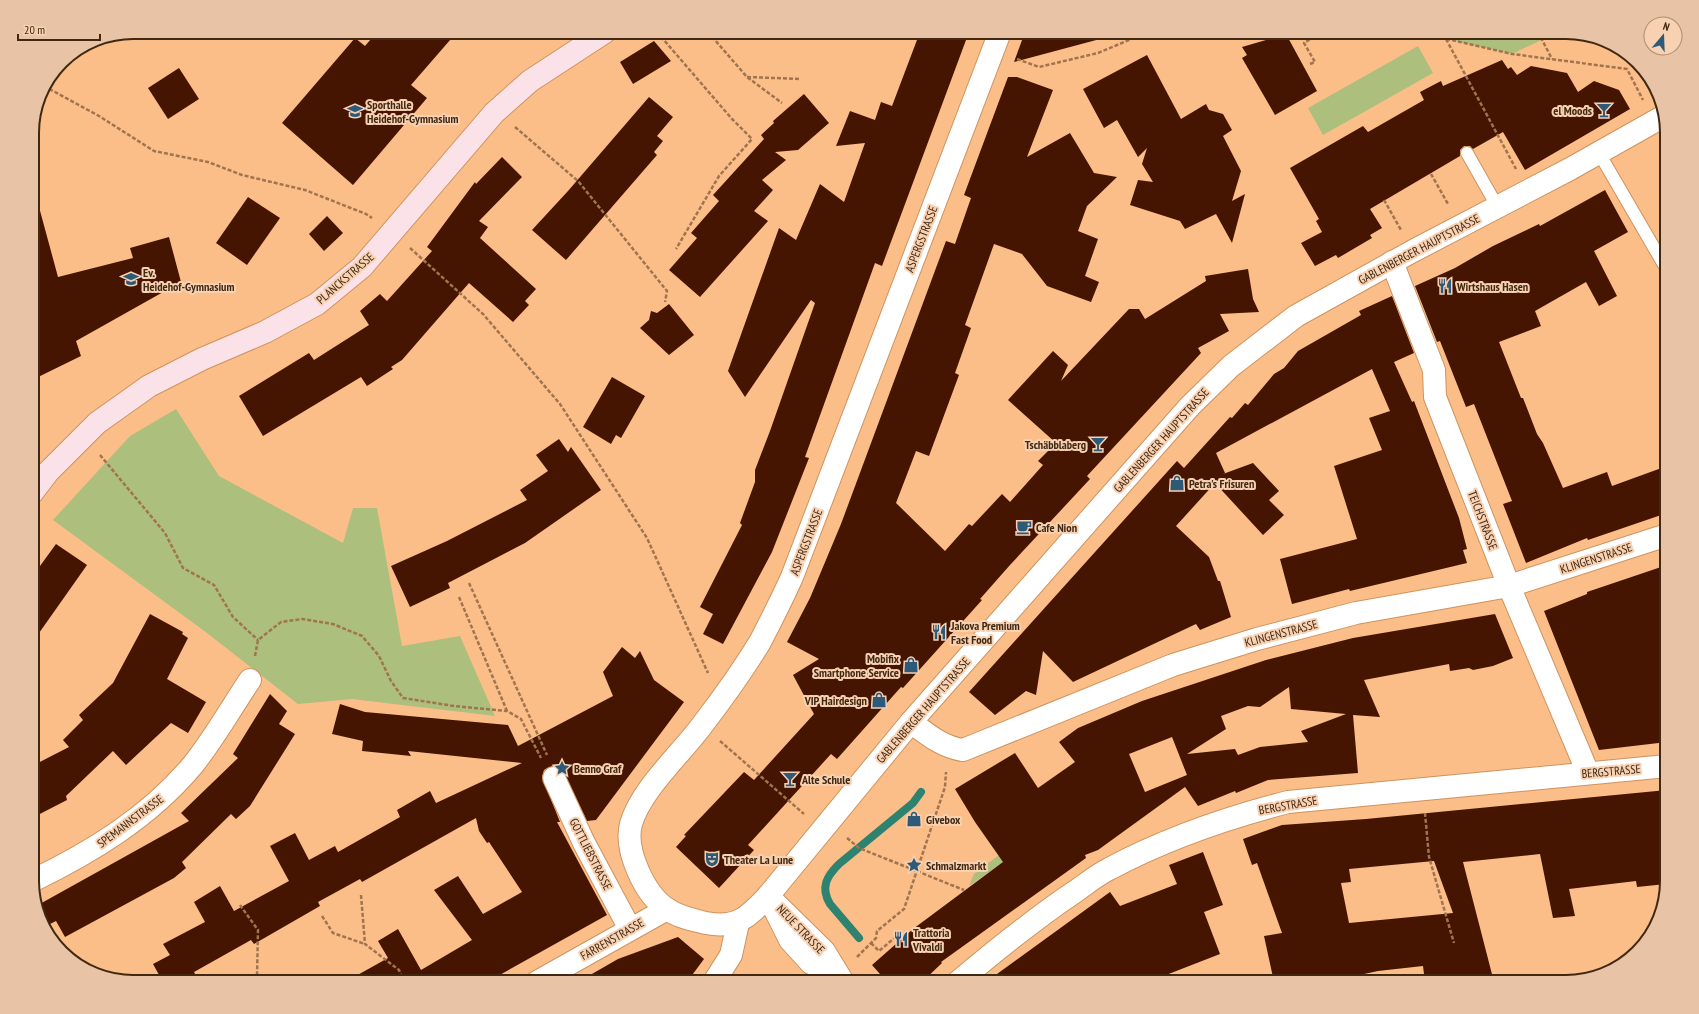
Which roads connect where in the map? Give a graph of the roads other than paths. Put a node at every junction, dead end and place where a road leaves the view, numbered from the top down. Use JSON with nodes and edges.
{"nodes":[{"id":1,"x":594,"y":39,"type":"edge"},
{"id":2,"x":997,"y":41,"type":"edge"},
{"id":3,"x":1659,"y":119,"type":"edge"},
{"id":4,"x":1467,"y":153,"type":"dead end"},
{"id":5,"x":1599,"y":153,"type":"junction"},
{"id":6,"x":1497,"y":206,"type":"junction"},
{"id":7,"x":1660,"y":258,"type":"edge"},
{"id":8,"x":1392,"y":262,"type":"junction"},
{"id":9,"x":39,"y":483,"type":"edge"},
{"id":10,"x":1660,"y":537,"type":"edge"},
{"id":11,"x":1509,"y":586,"type":"junction"},
{"id":12,"x":250,"y":680,"type":"road end"},
{"id":13,"x":911,"y":722,"type":"junction"},
{"id":14,"x":1660,"y":767,"type":"edge"},
{"id":15,"x":549,"y":770,"type":"road end"},
{"id":16,"x":1588,"y":773,"type":"junction"},
{"id":17,"x":39,"y":878,"type":"edge"},
{"id":18,"x":768,"y":896,"type":"junction"},
{"id":19,"x":666,"y":909,"type":"junction"},
{"id":20,"x":738,"y":923,"type":"junction"},
{"id":21,"x":630,"y":929,"type":"junction"},
{"id":22,"x":549,"y":975,"type":"edge"},
{"id":23,"x":719,"y":975,"type":"edge"},
{"id":24,"x":838,"y":975,"type":"edge"},
{"id":25,"x":966,"y":975,"type":"edge"}],
"edges":[{"from":1,"to":9,"type":"main road","name":"PLANCKSTRASSE"},
{"from":2,"to":19,"type":"street","name":"ASPERGSTRASSE"},
{"from":3,"to":5,"type":"street","name":"GABLENBERGER HAUPTSTRASSE"},
{"from":4,"to":6,"type":"lane"},
{"from":5,"to":6,"type":"street","name":"GABLENBERGER HAUPTSTRASSE"},
{"from":5,"to":7,"type":"lane"},
{"from":6,"to":8,"type":"street","name":"GABLENBERGER HAUPTSTRASSE"},
{"from":8,"to":11,"type":"street","name":"TEICHSTRASSE"},
{"from":8,"to":13,"type":"street","name":"GABLENBERGER HAUPTSTRASSE"},
{"from":10,"to":11,"type":"street","name":"KLINGENSTRASSE"},
{"from":11,"to":13,"type":"street","name":"KLINGENSTRASSE"},
{"from":11,"to":16,"type":"street","name":"TEICHSTRASSE"},
{"from":12,"to":17,"type":"street","name":"SPEMANNSTRASSE"},
{"from":13,"to":18,"type":"street","name":"GABLENBERGER HAUPTSTRASSE"},
{"from":14,"to":16,"type":"street","name":"BERGSTRASSE"},
{"from":15,"to":21,"type":"street","name":"GOTTLIEBSTRASSE"},
{"from":16,"to":25,"type":"street","name":"BERGSTRASSE"},
{"from":18,"to":20,"type":"street"},
{"from":18,"to":24,"type":"street","name":"NEUE STRASSE"},
{"from":19,"to":20,"type":"street","name":"ASPERGSTRASSE"},
{"from":19,"to":21,"type":"street","name":"FARRENSTRASSE"},
{"from":20,"to":23,"type":"street"},
{"from":21,"to":22,"type":"street","name":"FARRENSTRASSE"}]}
